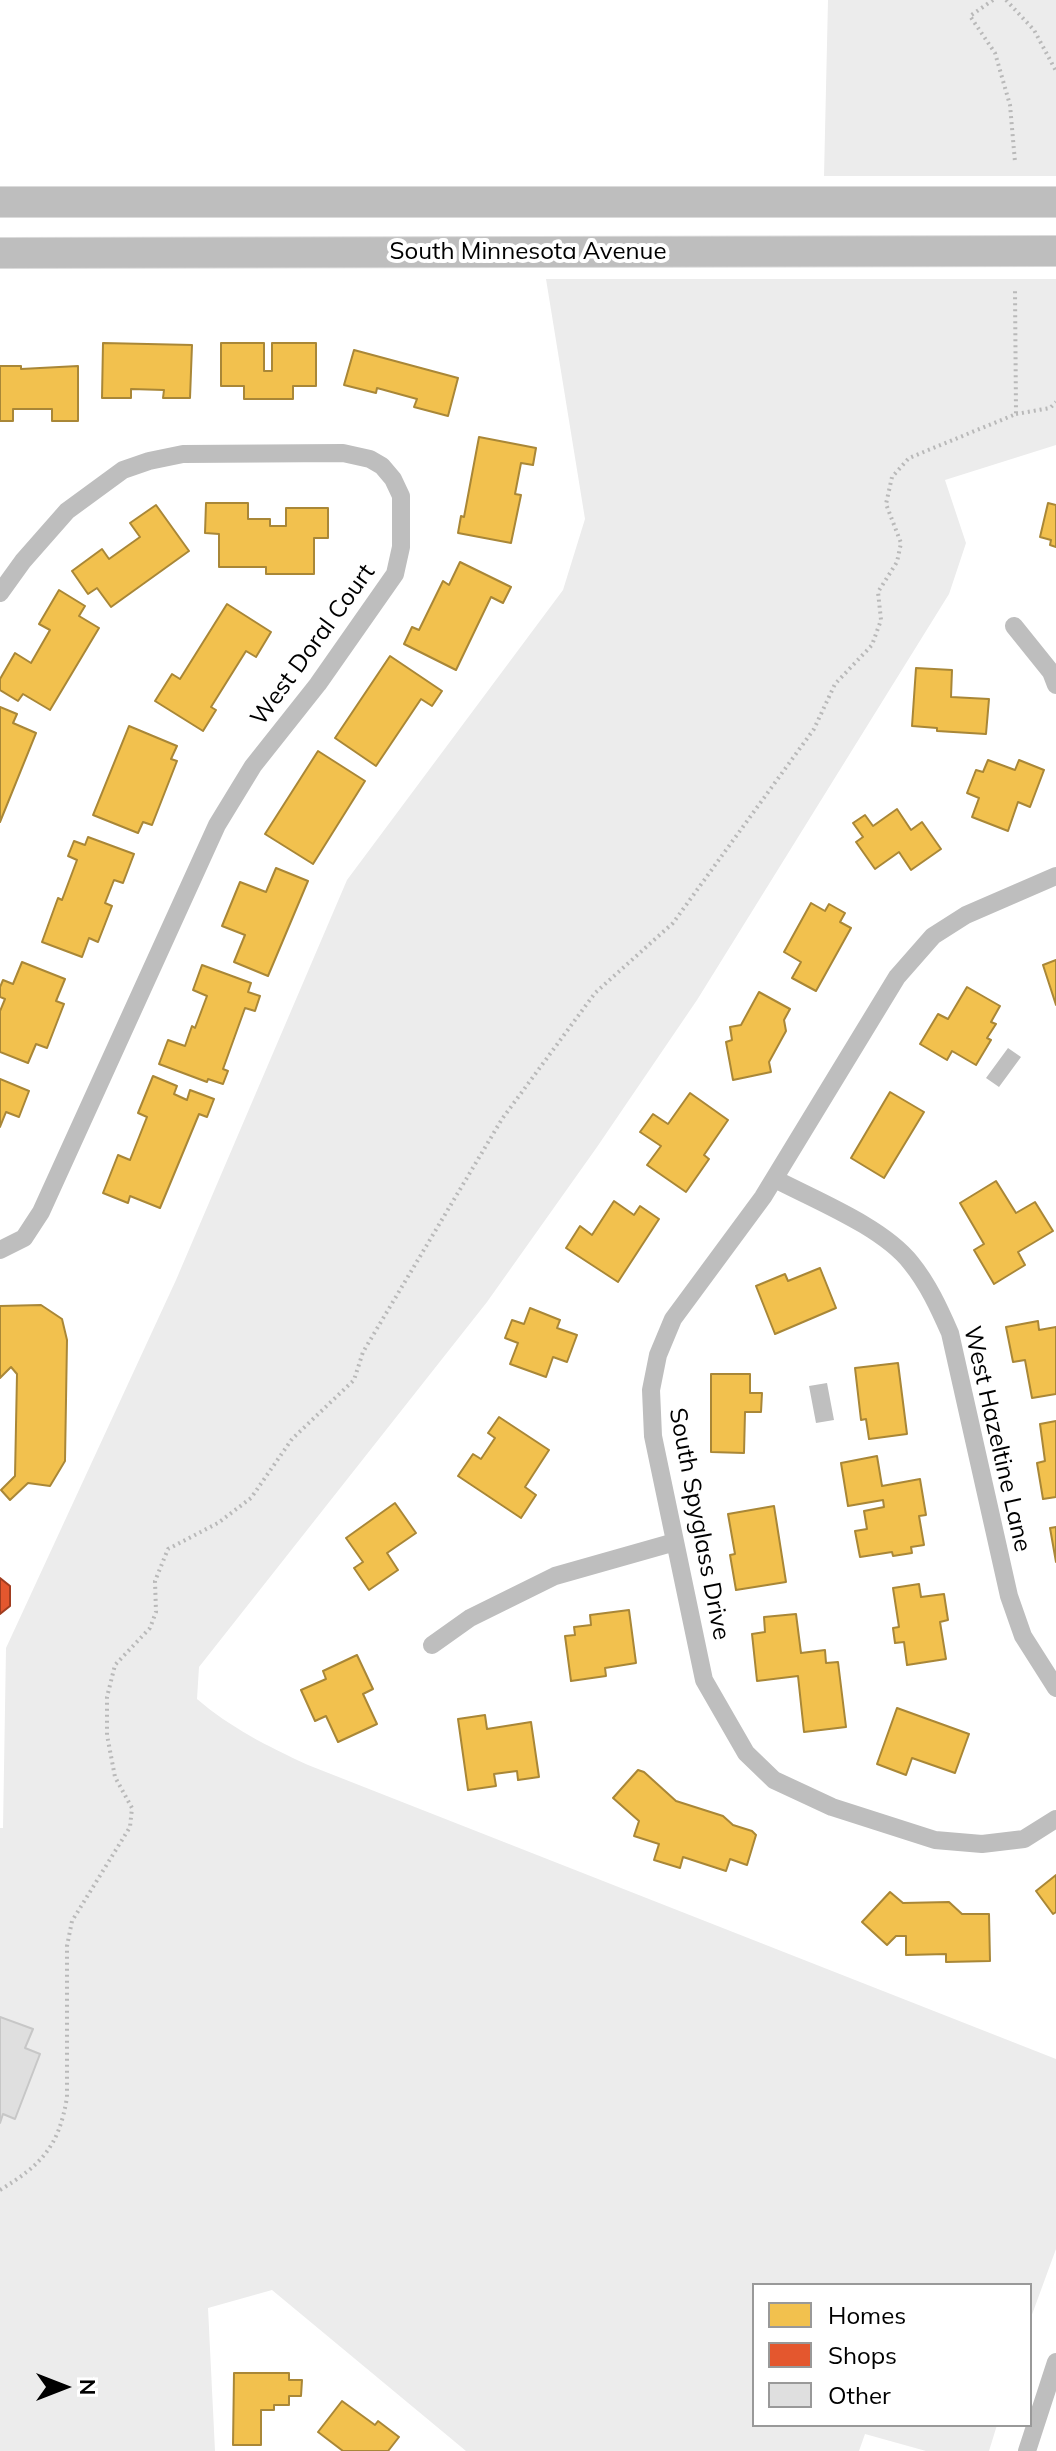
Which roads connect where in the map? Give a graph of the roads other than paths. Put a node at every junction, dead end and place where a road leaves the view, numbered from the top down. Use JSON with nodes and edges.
{"nodes":[{"id":1,"x":0,"y":202,"type":"edge"},
{"id":2,"x":1056,"y":202,"type":"edge"},
{"id":3,"x":1056,"y":251,"type":"edge"},
{"id":4,"x":0,"y":253,"type":"edge"},
{"id":5,"x":0,"y":593,"type":"edge"},
{"id":6,"x":1014,"y":626,"type":"dead end"},
{"id":7,"x":1056,"y":685,"type":"edge"},
{"id":8,"x":1056,"y":876,"type":"edge"},
{"id":9,"x":775,"y":1179,"type":"junction"},
{"id":10,"x":0,"y":1250,"type":"edge"},
{"id":11,"x":675,"y":1542,"type":"junction"},
{"id":12,"x":432,"y":1645,"type":"dead end"},
{"id":13,"x":1056,"y":1688,"type":"edge"},
{"id":14,"x":1056,"y":1819,"type":"edge"},
{"id":15,"x":1056,"y":2362,"type":"edge"},
{"id":16,"x":1027,"y":2451,"type":"edge"}],
"edges":[{"from":1,"to":2,"type":"main road","name":"South Minnesota Avenue"},
{"from":3,"to":4,"type":"main road","name":"South Minnesota Avenue"},
{"from":5,"to":10,"type":"street","name":"West Doral Court"},
{"from":6,"to":7,"type":"street"},
{"from":8,"to":9,"type":"street","name":"South Spyglass Drive"},
{"from":9,"to":11,"type":"street","name":"South Spyglass Drive"},
{"from":9,"to":13,"type":"street","name":"West Hazeltine Lane"},
{"from":11,"to":12,"type":"street"},
{"from":11,"to":14,"type":"street","name":"South Spyglass Drive"},
{"from":15,"to":16,"type":"street"}]}
